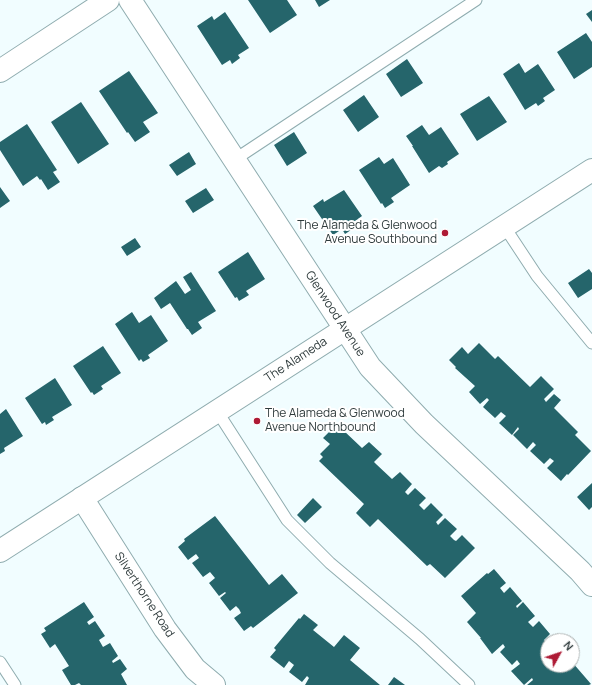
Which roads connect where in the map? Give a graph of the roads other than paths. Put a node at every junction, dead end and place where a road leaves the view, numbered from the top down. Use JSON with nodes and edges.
{"nodes":[{"id":1,"x":108,"y":0,"type":"edge"},
{"id":2,"x":130,"y":0,"type":"edge"},
{"id":3,"x":476,"y":0,"type":"edge"},
{"id":4,"x":0,"y":70,"type":"edge"},
{"id":5,"x":234,"y":160,"type":"junction"},
{"id":6,"x":592,"y":170,"type":"edge"},
{"id":7,"x":504,"y":226,"type":"junction"},
{"id":8,"x":344,"y":329,"type":"junction"},
{"id":9,"x":592,"y":343,"type":"edge"},
{"id":10,"x":217,"y":411,"type":"junction"},
{"id":11,"x":82,"y":498,"type":"junction"},
{"id":12,"x":0,"y":551,"type":"edge"},
{"id":13,"x":592,"y":585,"type":"edge"},
{"id":14,"x":0,"y":662,"type":"edge"},
{"id":15,"x":15,"y":685,"type":"edge"},
{"id":16,"x":214,"y":685,"type":"edge"},
{"id":17,"x":469,"y":685,"type":"edge"}],
"edges":[{"from":1,"to":4,"type":"street"},
{"from":2,"to":5,"type":"street","name":"Glenwood Avenue"},
{"from":3,"to":5,"type":"lane"},
{"from":5,"to":8,"type":"street","name":"Glenwood Avenue"},
{"from":6,"to":7,"type":"street","name":"The Alameda"},
{"from":7,"to":8,"type":"street","name":"The Alameda"},
{"from":7,"to":9,"type":"lane"},
{"from":8,"to":10,"type":"street","name":"The Alameda"},
{"from":8,"to":13,"type":"street","name":"Glenwood Avenue"},
{"from":10,"to":11,"type":"street","name":"The Alameda"},
{"from":10,"to":17,"type":"lane"},
{"from":11,"to":12,"type":"street","name":"The Alameda"},
{"from":11,"to":16,"type":"street","name":"Silverthorne Road"},
{"from":14,"to":15,"type":"lane"}]}
